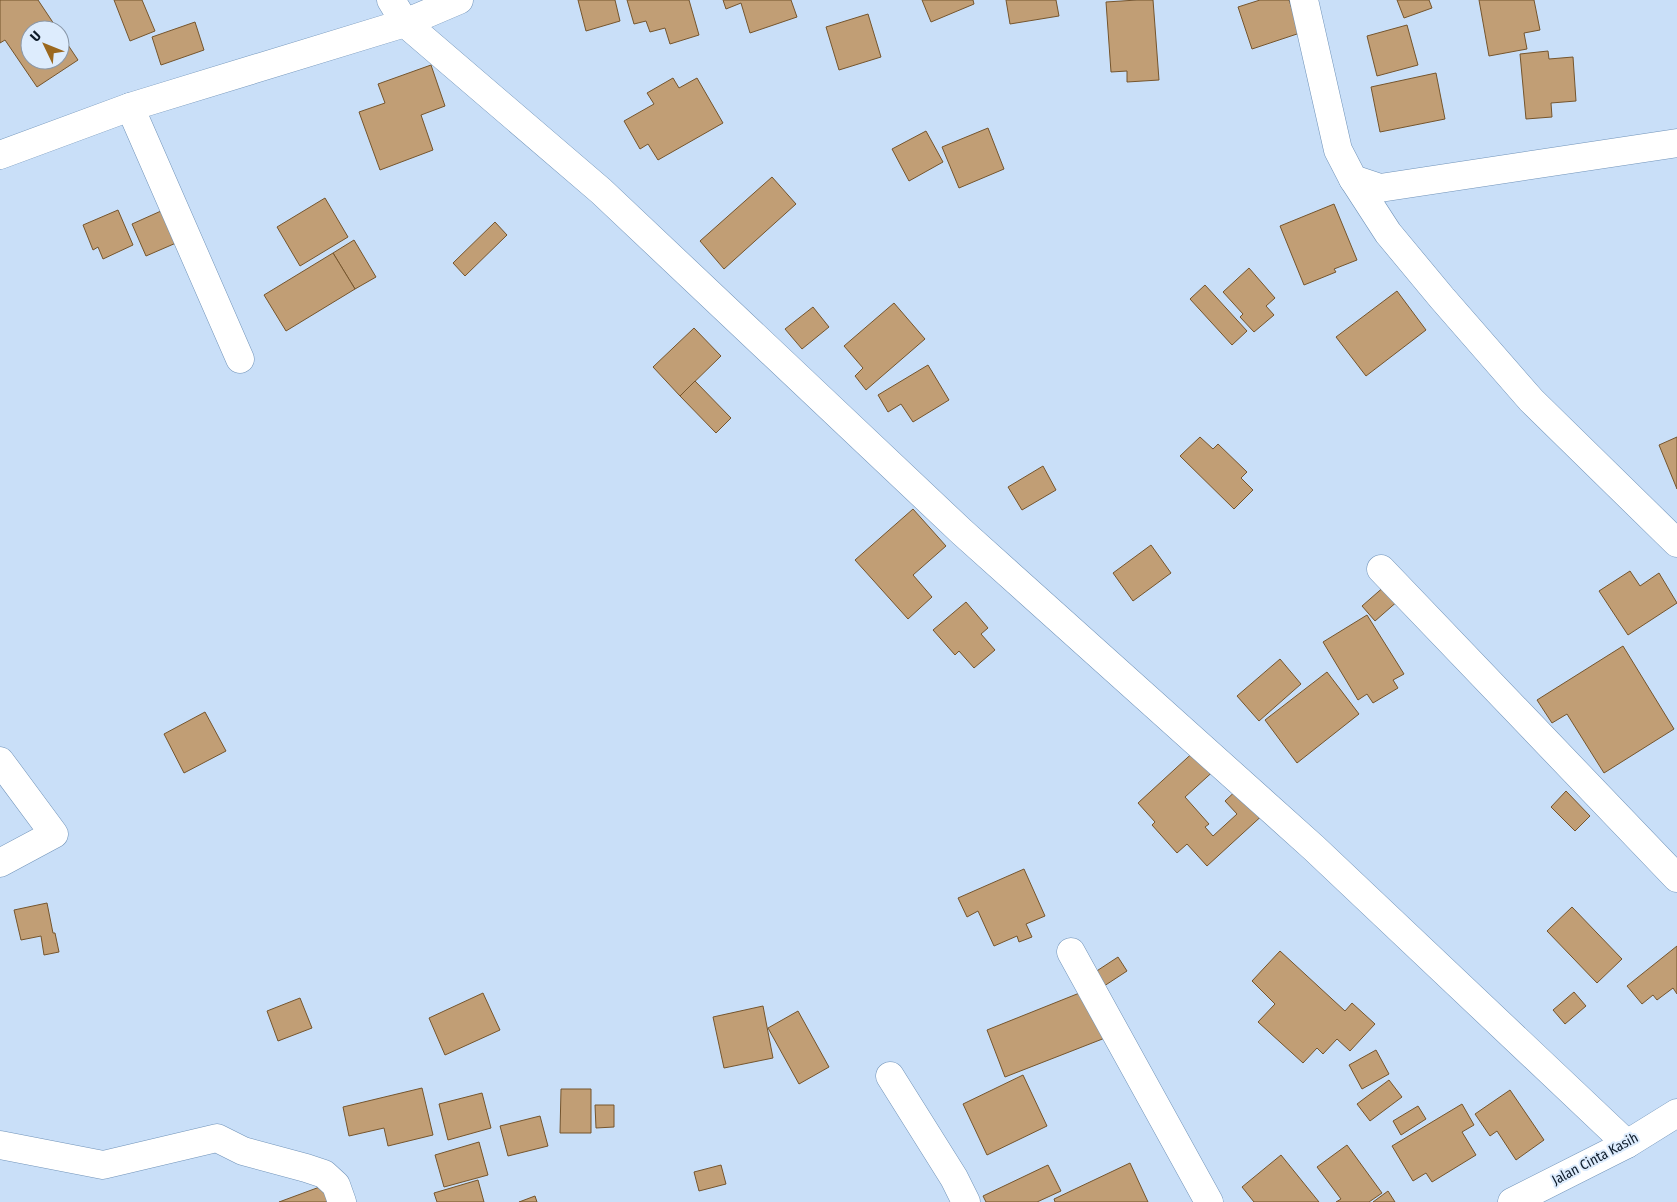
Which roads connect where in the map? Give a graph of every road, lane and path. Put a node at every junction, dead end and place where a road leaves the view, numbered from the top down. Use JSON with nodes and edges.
{"nodes":[{"id":1,"x":391,"y":0,"type":"edge"},
{"id":2,"x":459,"y":0,"type":"edge"},
{"id":3,"x":1304,"y":0,"type":"edge"},
{"id":4,"x":405,"y":23,"type":"junction"},
{"id":5,"x":130,"y":107,"type":"junction"},
{"id":6,"x":1677,"y":144,"type":"edge"},
{"id":7,"x":0,"y":155,"type":"edge"},
{"id":8,"x":1353,"y":179,"type":"junction"},
{"id":9,"x":240,"y":359,"type":"dead end"},
{"id":10,"x":1677,"y":543,"type":"edge"},
{"id":11,"x":1381,"y":569,"type":"dead end"},
{"id":12,"x":0,"y":762,"type":"edge"},
{"id":13,"x":0,"y":863,"type":"edge"},
{"id":14,"x":1677,"y":878,"type":"edge"},
{"id":15,"x":1071,"y":952,"type":"dead end"},
{"id":16,"x":890,"y":1076,"type":"dead end"},
{"id":17,"x":1677,"y":1113,"type":"edge"},
{"id":18,"x":0,"y":1144,"type":"edge"},
{"id":19,"x":1627,"y":1144,"type":"junction"},
{"id":20,"x":342,"y":1202,"type":"edge"},
{"id":21,"x":966,"y":1202,"type":"edge"},
{"id":22,"x":1209,"y":1202,"type":"edge"},
{"id":23,"x":1512,"y":1202,"type":"edge"}],
"edges":[{"from":1,"to":4,"type":"street"},
{"from":2,"to":4,"type":"street"},
{"from":3,"to":8,"type":"street"},
{"from":4,"to":5,"type":"street"},
{"from":4,"to":19,"type":"street"},
{"from":5,"to":7,"type":"street"},
{"from":5,"to":9,"type":"street"},
{"from":6,"to":8,"type":"street"},
{"from":8,"to":10,"type":"street"},
{"from":11,"to":14,"type":"street"},
{"from":12,"to":13,"type":"street"},
{"from":15,"to":22,"type":"street"},
{"from":16,"to":21,"type":"street"},
{"from":17,"to":19,"type":"street","name":"Jalan Cinta Kasih"},
{"from":18,"to":20,"type":"street"},
{"from":19,"to":23,"type":"street","name":"Jalan Cinta Kasih"}]}
